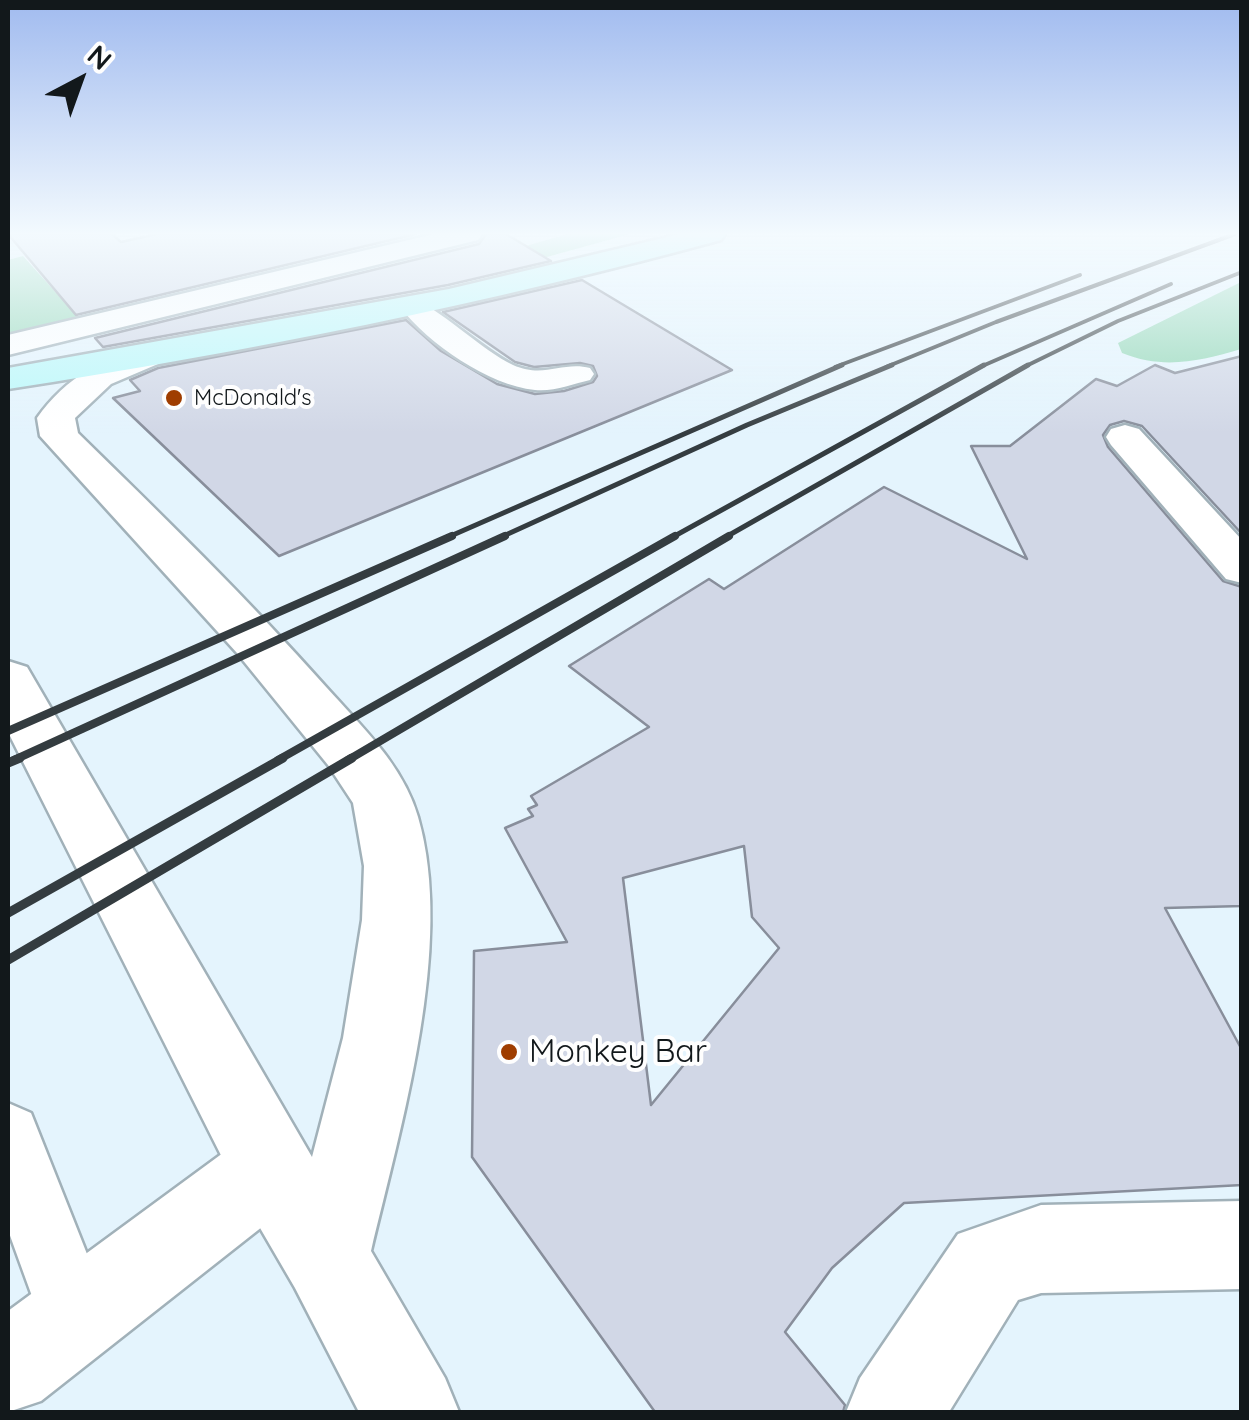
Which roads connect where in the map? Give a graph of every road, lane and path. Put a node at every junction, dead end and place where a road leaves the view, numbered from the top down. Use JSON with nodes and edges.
{"nodes":[{"id":1,"x":194,"y":300,"type":"edge"},
{"id":2,"x":444,"y":300,"type":"edge"},
{"id":3,"x":413,"y":307,"type":"junction"},
{"id":4,"x":8,"y":345,"type":"edge"},
{"id":5,"x":153,"y":354,"type":"junction"},
{"id":6,"x":580,"y":374,"type":"dead end"},
{"id":7,"x":8,"y":379,"type":"edge"},
{"id":8,"x":1125,"y":437,"type":"dead end"},
{"id":9,"x":1242,"y":569,"type":"edge"},
{"id":10,"x":8,"y":680,"type":"edge"},
{"id":11,"x":8,"y":1136,"type":"edge"},
{"id":12,"x":272,"y":1168,"type":"junction"},
{"id":13,"x":1242,"y":1245,"type":"edge"},
{"id":14,"x":326,"y":1257,"type":"junction"},
{"id":15,"x":75,"y":1317,"type":"junction"},
{"id":16,"x":8,"y":1368,"type":"edge"},
{"id":17,"x":411,"y":1412,"type":"edge"},
{"id":18,"x":894,"y":1412,"type":"edge"}],
"edges":[{"from":1,"to":4,"type":"street"},
{"from":2,"to":3,"type":"main road"},
{"from":3,"to":5,"type":"main road"},
{"from":3,"to":6,"type":"lane"},
{"from":5,"to":7,"type":"main road"},
{"from":5,"to":14,"type":"street"},
{"from":8,"to":9,"type":"street"},
{"from":10,"to":12,"type":"street"},
{"from":11,"to":15,"type":"lane"},
{"from":12,"to":14,"type":"street"},
{"from":12,"to":15,"type":"street"},
{"from":13,"to":18,"type":"street"},
{"from":14,"to":17,"type":"street"},
{"from":15,"to":16,"type":"street"}]}
